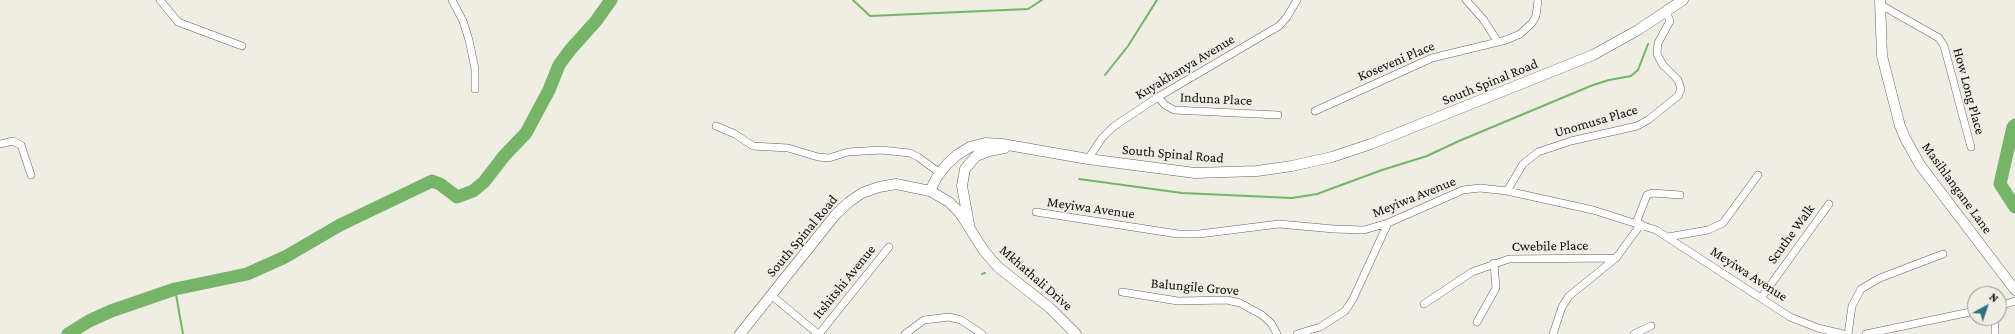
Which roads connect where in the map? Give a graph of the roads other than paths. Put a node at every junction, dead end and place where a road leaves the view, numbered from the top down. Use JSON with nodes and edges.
{"nodes":[{"id":1,"x":160,"y":0,"type":"edge"},
{"id":2,"x":452,"y":0,"type":"edge"},
{"id":3,"x":1297,"y":0,"type":"edge"},
{"id":4,"x":1466,"y":0,"type":"edge"},
{"id":5,"x":1538,"y":0,"type":"edge"},
{"id":6,"x":1683,"y":0,"type":"edge"},
{"id":7,"x":1880,"y":3,"type":"edge"},
{"id":8,"x":1666,"y":12,"type":"junction"},
{"id":9,"x":1498,"y":42,"type":"junction"},
{"id":10,"x":242,"y":46,"type":"dead end"},
{"id":11,"x":475,"y":89,"type":"dead end"},
{"id":12,"x":1158,"y":97,"type":"junction"},
{"id":13,"x":1315,"y":112,"type":"dead end"},
{"id":14,"x":1278,"y":115,"type":"dead end"},
{"id":15,"x":716,"y":126,"type":"dead end"},
{"id":16,"x":0,"y":144,"type":"edge"},
{"id":17,"x":1015,"y":147,"type":"junction"},
{"id":18,"x":1971,"y":147,"type":"dead end"},
{"id":19,"x":1088,"y":159,"type":"junction"},
{"id":20,"x":940,"y":173,"type":"junction"},
{"id":21,"x":31,"y":175,"type":"dead end"},
{"id":22,"x":1758,"y":175,"type":"dead end"},
{"id":23,"x":1507,"y":191,"type":"junction"},
{"id":24,"x":930,"y":192,"type":"junction"},
{"id":25,"x":1680,"y":195,"type":"dead end"},
{"id":26,"x":1829,"y":204,"type":"dead end"},
{"id":27,"x":1036,"y":212,"type":"dead end"},
{"id":28,"x":1388,"y":224,"type":"junction"},
{"id":29,"x":1639,"y":224,"type":"junction"},
{"id":30,"x":970,"y":229,"type":"junction"},
{"id":31,"x":1668,"y":237,"type":"junction"},
{"id":32,"x":890,"y":247,"type":"dead end"},
{"id":33,"x":1943,"y":254,"type":"dead end"},
{"id":34,"x":1616,"y":258,"type":"junction"},
{"id":35,"x":1494,"y":263,"type":"junction"},
{"id":36,"x":2015,"y":290,"type":"edge"},
{"id":37,"x":1122,"y":292,"type":"dead end"},
{"id":38,"x":771,"y":295,"type":"junction"},
{"id":39,"x":1761,"y":298,"type":"junction"},
{"id":40,"x":1424,"y":304,"type":"dead end"},
{"id":41,"x":1967,"y":313,"type":"edge"},
{"id":42,"x":1477,"y":322,"type":"dead end"},
{"id":43,"x":1651,"y":326,"type":"dead end"},
{"id":44,"x":740,"y":334,"type":"edge"},
{"id":45,"x":819,"y":334,"type":"edge"},
{"id":46,"x":905,"y":334,"type":"edge"},
{"id":47,"x":982,"y":334,"type":"edge"},
{"id":48,"x":1076,"y":334,"type":"edge"},
{"id":49,"x":1277,"y":334,"type":"edge"},
{"id":50,"x":1296,"y":334,"type":"edge"},
{"id":51,"x":1554,"y":334,"type":"edge"},
{"id":52,"x":1634,"y":334,"type":"edge"},
{"id":53,"x":1843,"y":334,"type":"edge"},
{"id":54,"x":1848,"y":334,"type":"edge"},
{"id":55,"x":1866,"y":334,"type":"edge"}],
"edges":[{"from":1,"to":10,"type":"street"},
{"from":2,"to":11,"type":"street"},
{"from":3,"to":12,"type":"street","name":"Kuyakhanya Avenue"},
{"from":4,"to":9,"type":"street"},
{"from":5,"to":9,"type":"street","name":"Koseveni Place"},
{"from":6,"to":8,"type":"street","name":"South Spinal Road"},
{"from":7,"to":18,"type":"street","name":"How Long Place"},
{"from":7,"to":36,"type":"street","name":"Masihlangane Lane"},
{"from":8,"to":19,"type":"street","name":"South Spinal Road"},
{"from":8,"to":23,"type":"street","name":"Unomusa Place"},
{"from":9,"to":13,"type":"street","name":"Koseveni Place"},
{"from":12,"to":14,"type":"street","name":"Induna Place"},
{"from":12,"to":19,"type":"street","name":"Kuyakhanya Avenue"},
{"from":15,"to":20,"type":"street"},
{"from":16,"to":21,"type":"street"},
{"from":17,"to":19,"type":"street","name":"South Spinal Road"},
{"from":17,"to":20,"type":"street","name":"South Spinal Road"},
{"from":17,"to":30,"type":"street"},
{"from":20,"to":24,"type":"street","name":"South Spinal Road"},
{"from":22,"to":31,"type":"street"},
{"from":23,"to":28,"type":"street","name":"Meyiwa Avenue"},
{"from":23,"to":29,"type":"street","name":"Meyiwa Avenue"},
{"from":24,"to":30,"type":"street","name":"Mkhathali Drive"},
{"from":24,"to":38,"type":"street","name":"South Spinal Road"},
{"from":25,"to":29,"type":"street"},
{"from":26,"to":39,"type":"street","name":"Scuthe Walk"},
{"from":27,"to":28,"type":"street","name":"Meyiwa Avenue"},
{"from":28,"to":50,"type":"street"},
{"from":29,"to":31,"type":"street","name":"Meyiwa Avenue"},
{"from":29,"to":34,"type":"street"},
{"from":30,"to":48,"type":"street","name":"Mkhathali Drive"},
{"from":31,"to":39,"type":"street","name":"Meyiwa Avenue"},
{"from":32,"to":45,"type":"street","name":"Itshitshi Avenue"},
{"from":33,"to":54,"type":"street"},
{"from":34,"to":35,"type":"street","name":"Cwebile Place"},
{"from":34,"to":51,"type":"street"},
{"from":35,"to":40,"type":"street","name":"Cwebile Place"},
{"from":35,"to":42,"type":"street"},
{"from":37,"to":49,"type":"street","name":"Balungile Grove"},
{"from":38,"to":44,"type":"street","name":"South Spinal Road"},
{"from":38,"to":45,"type":"street","name":"Itshitshi Avenue"},
{"from":39,"to":53,"type":"street","name":"Meyiwa Avenue"},
{"from":41,"to":55,"type":"street"},
{"from":43,"to":52,"type":"street"},
{"from":46,"to":47,"type":"street"}]}
